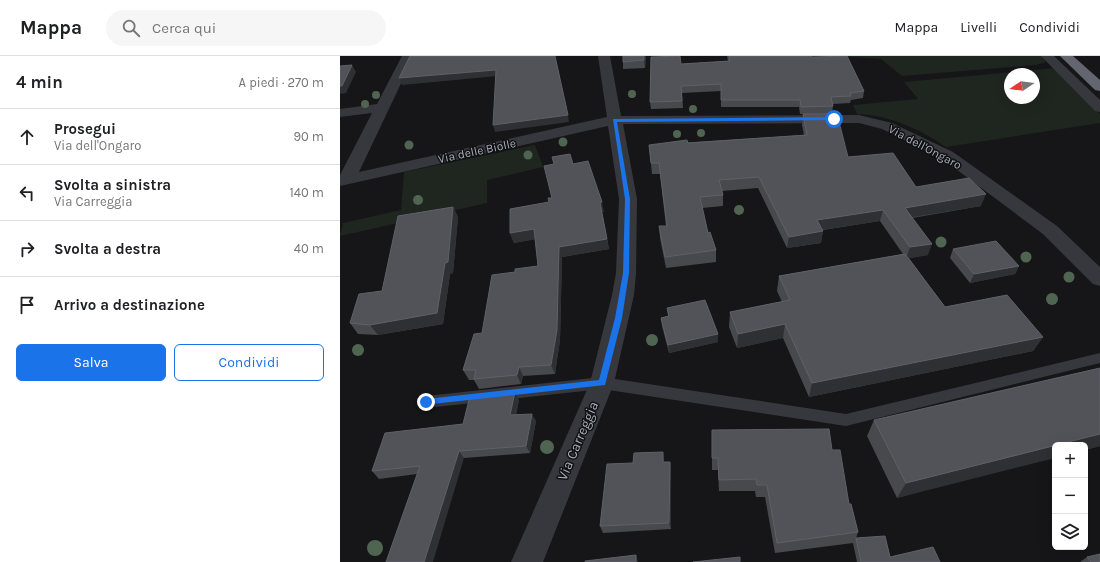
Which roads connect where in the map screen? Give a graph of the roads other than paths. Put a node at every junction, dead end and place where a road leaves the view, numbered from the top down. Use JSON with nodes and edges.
{"nodes":[{"id":1,"x":408,"y":56,"type":"edge"},
{"id":2,"x":604,"y":56,"type":"edge"},
{"id":3,"x":1048,"y":56,"type":"edge"},
{"id":4,"x":1066,"y":56,"type":"edge"},
{"id":5,"x":1083,"y":56,"type":"edge"},
{"id":6,"x":1100,"y":71,"type":"edge"},
{"id":7,"x":1100,"y":87,"type":"edge"},
{"id":8,"x":381,"y":108,"type":"junction"},
{"id":9,"x":1100,"y":108,"type":"edge"},
{"id":10,"x":340,"y":113,"type":"edge"},
{"id":11,"x":615,"y":120,"type":"junction"},
{"id":12,"x":343,"y":181,"type":"edge"},
{"id":13,"x":1100,"y":280,"type":"edge"},
{"id":14,"x":1100,"y":358,"type":"edge"},
{"id":15,"x":602,"y":383,"type":"junction"},
{"id":16,"x":426,"y":402,"type":"dead end"},
{"id":17,"x":527,"y":562,"type":"edge"}],
"edges":[{"from":1,"to":8,"type":"street"},
{"from":2,"to":11,"type":"street","name":"Via Carreggia"},
{"from":3,"to":9,"type":"street"},
{"from":4,"to":7,"type":"highway"},
{"from":5,"to":6,"type":"highway"},
{"from":8,"to":10,"type":"street"},
{"from":8,"to":12,"type":"street"},
{"from":11,"to":12,"type":"street","name":"Via delle Biolle"},
{"from":11,"to":13,"type":"street","name":"Via dell'Ongaro"},
{"from":11,"to":15,"type":"street","name":"Via Carreggia"},
{"from":14,"to":15,"type":"lane"},
{"from":15,"to":16,"type":"lane"},
{"from":15,"to":17,"type":"street","name":"Via Carreggia"}]}
